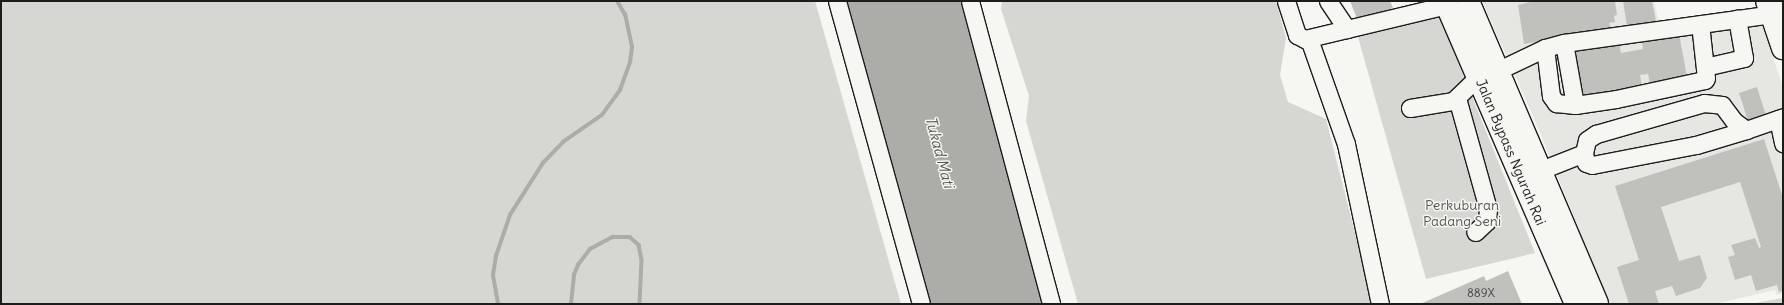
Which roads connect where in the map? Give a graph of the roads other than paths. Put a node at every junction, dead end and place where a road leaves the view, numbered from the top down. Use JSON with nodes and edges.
{"nodes":[{"id":1,"x":837,"y":1,"type":"edge"},
{"id":2,"x":970,"y":1,"type":"edge"},
{"id":3,"x":1286,"y":1,"type":"edge"},
{"id":4,"x":1328,"y":1,"type":"edge"},
{"id":5,"x":1468,"y":1,"type":"edge"},
{"id":6,"x":1446,"y":3,"type":"edge"},
{"id":7,"x":1773,"y":6,"type":"edge"},
{"id":8,"x":1737,"y":19,"type":"junction"},
{"id":9,"x":1700,"y":24,"type":"junction"},
{"id":10,"x":1347,"y":29,"type":"junction"},
{"id":11,"x":1309,"y":39,"type":"junction"},
{"id":12,"x":1564,"y":43,"type":"junction"},
{"id":13,"x":1545,"y":48,"type":"junction"},
{"id":14,"x":1783,"y":48,"type":"edge"},
{"id":15,"x":1705,"y":67,"type":"junction"},
{"id":16,"x":1489,"y":73,"type":"junction"},
{"id":17,"x":1457,"y":98,"type":"junction"},
{"id":18,"x":1575,"y":105,"type":"junction"},
{"id":19,"x":1410,"y":108,"type":"dead end"},
{"id":20,"x":1780,"y":118,"type":"edge"},
{"id":21,"x":1746,"y":130,"type":"junction"},
{"id":22,"x":1783,"y":143,"type":"edge"},
{"id":23,"x":1584,"y":153,"type":"junction"},
{"id":24,"x":1541,"y":170,"type":"junction"},
{"id":25,"x":1475,"y":232,"type":"dead end"},
{"id":26,"x":921,"y":304,"type":"edge"},
{"id":27,"x":1051,"y":304,"type":"edge"},
{"id":28,"x":1380,"y":304,"type":"edge"},
{"id":29,"x":1576,"y":304,"type":"edge"},
{"id":30,"x":1597,"y":304,"type":"edge"}],
"edges":[{"from":1,"to":26,"type":"street"},
{"from":2,"to":27,"type":"street"},
{"from":3,"to":11,"type":"street"},
{"from":4,"to":10,"type":"street"},
{"from":5,"to":16,"type":"main road","name":"Jalan Bypass Ngurah Rai"},
{"from":6,"to":10,"type":"street"},
{"from":6,"to":16,"type":"main road","name":"Jalan Bypass Ngurah Rai"},
{"from":7,"to":8,"type":"street"},
{"from":7,"to":14,"type":"main road"},
{"from":8,"to":9,"type":"street"},
{"from":8,"to":15,"type":"street"},
{"from":9,"to":12,"type":"street"},
{"from":9,"to":15,"type":"street"},
{"from":10,"to":11,"type":"street"},
{"from":11,"to":28,"type":"street"},
{"from":12,"to":13,"type":"street"},
{"from":12,"to":18,"type":"street"},
{"from":13,"to":16,"type":"street"},
{"from":13,"to":18,"type":"street"},
{"from":15,"to":18,"type":"street"},
{"from":16,"to":17,"type":"street"},
{"from":16,"to":24,"type":"main road","name":"Jalan Bypass Ngurah Rai"},
{"from":16,"to":29,"type":"main road","name":"Jalan Bypass Ngurah Rai"},
{"from":17,"to":19,"type":"street"},
{"from":17,"to":25,"type":"street"},
{"from":20,"to":21,"type":"street"},
{"from":20,"to":22,"type":"street"},
{"from":21,"to":23,"type":"street"},
{"from":21,"to":23,"type":"street"},
{"from":23,"to":24,"type":"street"},
{"from":24,"to":30,"type":"main road","name":"Jalan Bypass Ngurah Rai"}]}
